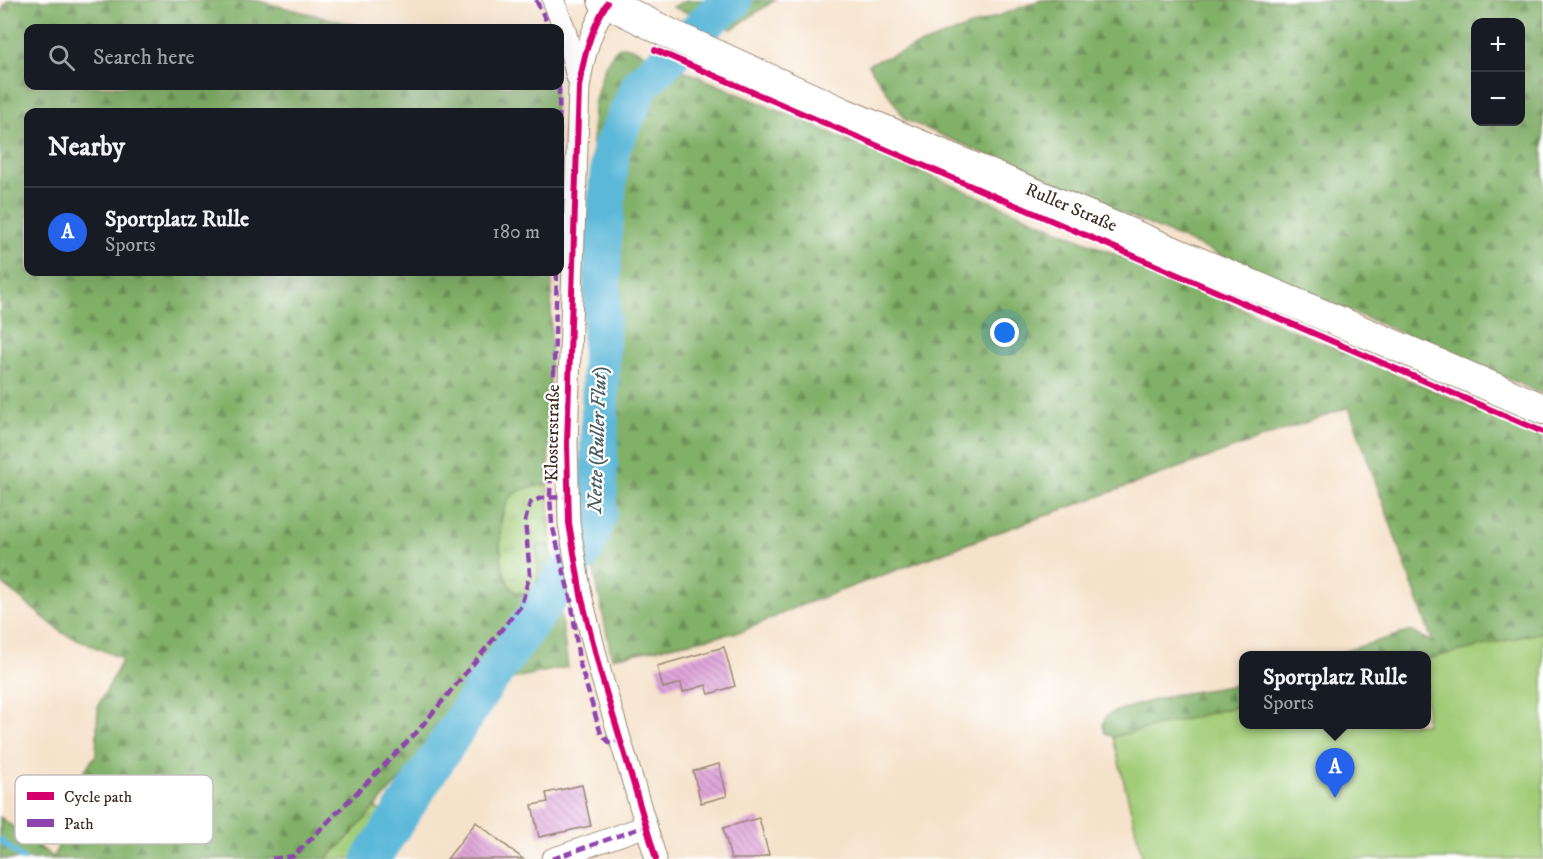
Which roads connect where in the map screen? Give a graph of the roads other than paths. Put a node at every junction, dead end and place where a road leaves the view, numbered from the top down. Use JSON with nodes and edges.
{"nodes":[{"id":1,"x":553,"y":0,"type":"edge"},
{"id":2,"x":605,"y":1,"type":"edge"},
{"id":3,"x":563,"y":24,"type":"edge"},
{"id":4,"x":564,"y":28,"type":"edge"},
{"id":5,"x":579,"y":87,"type":"junction"},
{"id":6,"x":1543,"y":409,"type":"edge"},
{"id":7,"x":646,"y":826,"type":"junction"},
{"id":8,"x":552,"y":859,"type":"edge"},
{"id":9,"x":656,"y":859,"type":"edge"}],
"edges":[{"from":1,"to":3,"type":"street","name":"Klosterstraße"},
{"from":2,"to":5,"type":"street","name":"Klosterstraße"},
{"from":2,"to":6,"type":"main road","name":"Ruller Straße"},
{"from":4,"to":5,"type":"street","name":"Klosterstraße"},
{"from":5,"to":7,"type":"street","name":"Klosterstraße"},
{"from":7,"to":8,"type":"street"},
{"from":7,"to":9,"type":"street","name":"Klosterstraße"}]}
